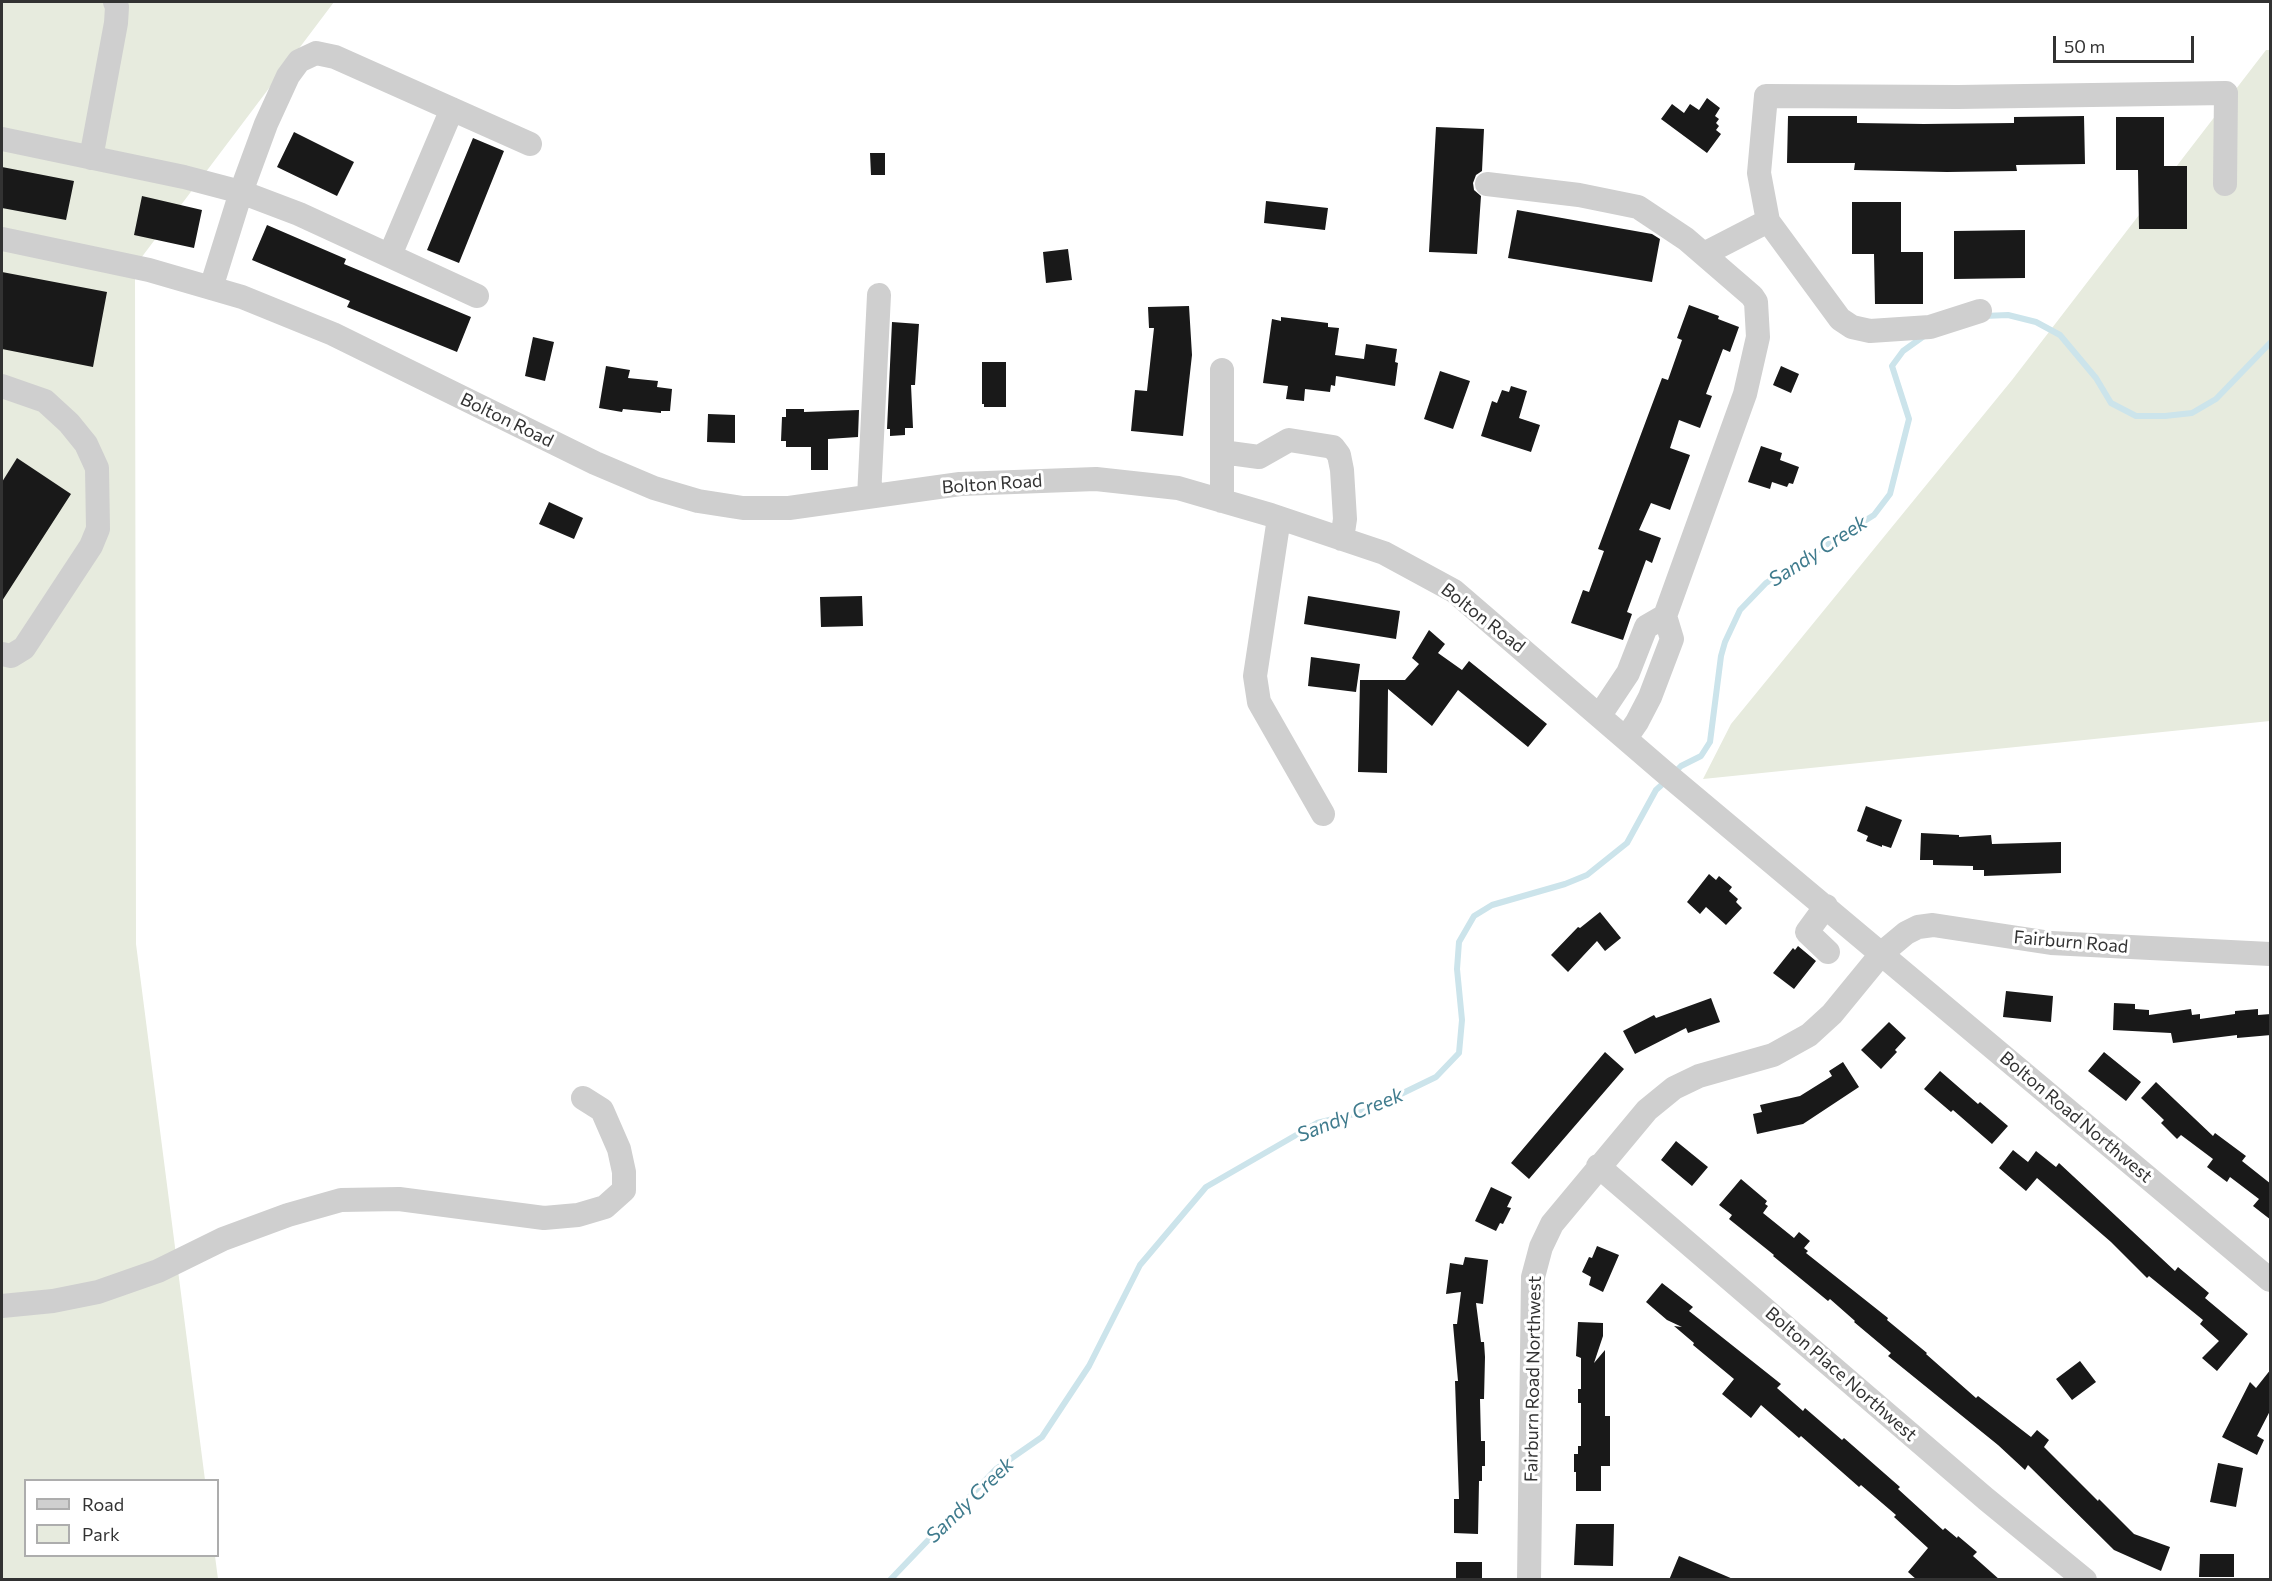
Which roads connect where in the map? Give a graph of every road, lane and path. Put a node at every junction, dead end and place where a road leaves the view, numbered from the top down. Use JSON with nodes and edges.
{"nodes":[{"id":1,"x":115,"y":2,"type":"edge"},
{"id":2,"x":452,"y":109,"type":"junction"},
{"id":3,"x":2,"y":139,"type":"edge"},
{"id":4,"x":530,"y":144,"type":"dead end"},
{"id":5,"x":91,"y":158,"type":"junction"},
{"id":6,"x":1487,"y":184,"type":"dead end"},
{"id":7,"x":2225,"y":184,"type":"dead end"},
{"id":8,"x":241,"y":192,"type":"junction"},
{"id":9,"x":1768,"y":221,"type":"junction"},
{"id":10,"x":2,"y":238,"type":"edge"},
{"id":11,"x":1704,"y":254,"type":"junction"},
{"id":12,"x":390,"y":255,"type":"junction"},
{"id":13,"x":211,"y":288,"type":"junction"},
{"id":14,"x":879,"y":295,"type":"dead end"},
{"id":15,"x":477,"y":296,"type":"dead end"},
{"id":16,"x":1980,"y":311,"type":"dead end"},
{"id":17,"x":1222,"y":370,"type":"dead end"},
{"id":18,"x":2,"y":386,"type":"edge"},
{"id":19,"x":1222,"y":452,"type":"junction"},
{"id":20,"x":869,"y":497,"type":"junction"},
{"id":21,"x":1222,"y":501,"type":"junction"},
{"id":22,"x":1279,"y":518,"type":"junction"},
{"id":23,"x":1342,"y":539,"type":"junction"},
{"id":24,"x":1665,"y":616,"type":"junction"},
{"id":25,"x":2,"y":654,"type":"edge"},
{"id":26,"x":1630,"y":668,"type":"junction"},
{"id":27,"x":1656,"y":680,"type":"junction"},
{"id":28,"x":1600,"y":715,"type":"junction"},
{"id":29,"x":1626,"y":738,"type":"junction"},
{"id":30,"x":1323,"y":813,"type":"dead end"},
{"id":31,"x":1826,"y":906,"type":"junction"},
{"id":32,"x":1828,"y":952,"type":"dead end"},
{"id":33,"x":1882,"y":953,"type":"junction"},
{"id":34,"x":2271,"y":954,"type":"edge"},
{"id":35,"x":583,"y":1098,"type":"dead end"},
{"id":36,"x":1598,"y":1166,"type":"junction"},
{"id":37,"x":2271,"y":1280,"type":"edge"},
{"id":38,"x":2,"y":1306,"type":"edge"},
{"id":39,"x":1529,"y":1580,"type":"edge"},
{"id":40,"x":2085,"y":1580,"type":"edge"}],
"edges":[{"from":1,"to":5,"type":"street"},
{"from":2,"to":4,"type":"street"},
{"from":2,"to":8,"type":"street"},
{"from":2,"to":12,"type":"street"},
{"from":3,"to":5,"type":"street"},
{"from":5,"to":8,"type":"street"},
{"from":6,"to":11,"type":"street"},
{"from":7,"to":9,"type":"street"},
{"from":8,"to":12,"type":"street"},
{"from":8,"to":13,"type":"street"},
{"from":9,"to":11,"type":"street"},
{"from":9,"to":16,"type":"street"},
{"from":10,"to":13,"type":"street","name":"Bolton Road"},
{"from":11,"to":24,"type":"street"},
{"from":12,"to":15,"type":"street"},
{"from":13,"to":20,"type":"street","name":"Bolton Road"},
{"from":14,"to":20,"type":"street"},
{"from":17,"to":19,"type":"street"},
{"from":18,"to":25,"type":"street"},
{"from":19,"to":21,"type":"street"},
{"from":19,"to":23,"type":"street"},
{"from":20,"to":21,"type":"street","name":"Bolton Road"},
{"from":21,"to":22,"type":"street","name":"Bolton Road"},
{"from":22,"to":23,"type":"street","name":"Bolton Road"},
{"from":22,"to":30,"type":"street"},
{"from":23,"to":28,"type":"street","name":"Bolton Road"},
{"from":24,"to":26,"type":"street"},
{"from":24,"to":27,"type":"street"},
{"from":26,"to":27,"type":"street"},
{"from":26,"to":28,"type":"street"},
{"from":27,"to":29,"type":"street"},
{"from":28,"to":29,"type":"street","name":"Bolton Road"},
{"from":29,"to":31,"type":"street","name":"Bolton Road"},
{"from":31,"to":32,"type":"street"},
{"from":31,"to":33,"type":"street","name":"Bolton Road"},
{"from":33,"to":34,"type":"street","name":"Fairburn Road"},
{"from":33,"to":36,"type":"street","name":"Fairburn Road Northwest"},
{"from":33,"to":37,"type":"street","name":"Bolton Road Northwest"},
{"from":35,"to":38,"type":"street"},
{"from":36,"to":39,"type":"street","name":"Fairburn Road Northwest"},
{"from":36,"to":40,"type":"street","name":"Bolton Place Northwest"}]}
